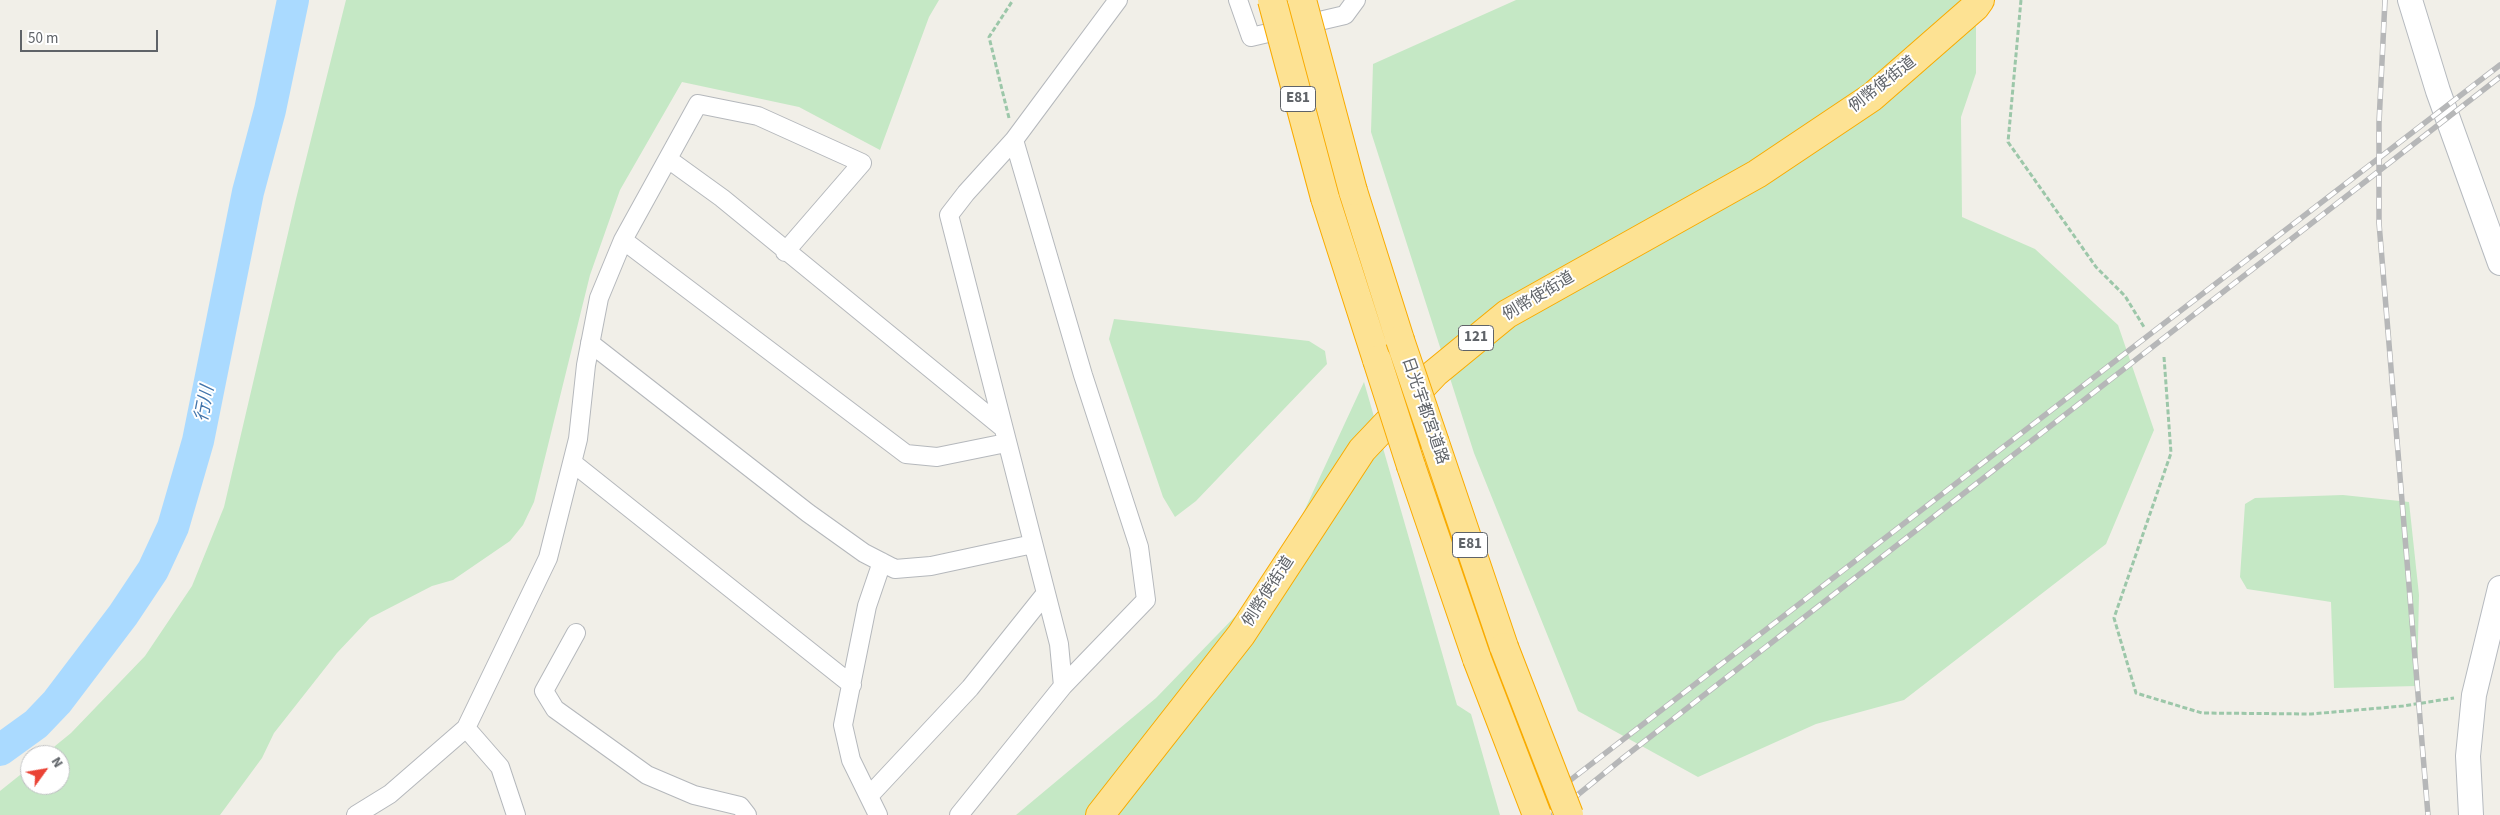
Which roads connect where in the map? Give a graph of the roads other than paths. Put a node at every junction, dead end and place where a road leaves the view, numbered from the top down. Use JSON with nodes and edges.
{"nodes":[{"id":1,"x":1118,"y":0,"type":"edge"},
{"id":2,"x":1238,"y":0,"type":"edge"},
{"id":3,"x":1272,"y":0,"type":"edge"},
{"id":4,"x":1302,"y":0,"type":"edge"},
{"id":5,"x":1356,"y":0,"type":"edge"},
{"id":6,"x":1980,"y":0,"type":"edge"},
{"id":7,"x":2410,"y":0,"type":"edge"},
{"id":8,"x":1014,"y":140,"type":"junction"},
{"id":9,"x":668,"y":159,"type":"junction"},
{"id":10,"x":624,"y":240,"type":"junction"},
{"id":11,"x":785,"y":252,"type":"junction"},
{"id":12,"x":2500,"y":263,"type":"edge"},
{"id":13,"x":590,"y":343,"type":"junction"},
{"id":14,"x":1004,"y":435,"type":"junction"},
{"id":15,"x":572,"y":463,"type":"junction"},
{"id":16,"x":1033,"y":544,"type":"junction"},
{"id":17,"x":882,"y":562,"type":"junction"},
{"id":18,"x":2500,"y":588,"type":"edge"},
{"id":19,"x":1046,"y":593,"type":"junction"},
{"id":20,"x":576,"y":633,"type":"dead end"},
{"id":21,"x":852,"y":685,"type":"junction"},
{"id":22,"x":1064,"y":686,"type":"junction"},
{"id":23,"x":466,"y":728,"type":"junction"},
{"id":24,"x":869,"y":796,"type":"junction"},
{"id":25,"x":512,"y":812,"type":"edge"},
{"id":26,"x":356,"y":815,"type":"edge"},
{"id":27,"x":747,"y":815,"type":"edge"},
{"id":28,"x":878,"y":815,"type":"edge"},
{"id":29,"x":959,"y":815,"type":"edge"},
{"id":30,"x":1100,"y":815,"type":"edge"},
{"id":31,"x":1538,"y":815,"type":"edge"},
{"id":32,"x":1568,"y":815,"type":"edge"},
{"id":33,"x":2471,"y":815,"type":"edge"}],
"edges":[{"from":1,"to":8,"type":"street"},
{"from":2,"to":5,"type":"street"},
{"from":3,"to":31,"type":"highway","name":"日光宇都宮道路","number":"E81","bridge":true},
{"from":4,"to":32,"type":"highway","name":"日光宇都宮道路","number":"E81","bridge":true},
{"from":6,"to":30,"type":"highway","name":"例幣使街道","number":"121"},
{"from":7,"to":12,"type":"street"},
{"from":8,"to":14,"type":"street"},
{"from":8,"to":22,"type":"street"},
{"from":9,"to":10,"type":"street"},
{"from":9,"to":11,"type":"street"},
{"from":9,"to":11,"type":"street"},
{"from":10,"to":13,"type":"street"},
{"from":10,"to":14,"type":"street"},
{"from":11,"to":14,"type":"street"},
{"from":13,"to":15,"type":"street"},
{"from":13,"to":17,"type":"street"},
{"from":14,"to":16,"type":"street"},
{"from":15,"to":21,"type":"street"},
{"from":15,"to":23,"type":"street"},
{"from":16,"to":17,"type":"street"},
{"from":16,"to":19,"type":"street"},
{"from":17,"to":21,"type":"street"},
{"from":18,"to":33,"type":"street"},
{"from":19,"to":22,"type":"street"},
{"from":19,"to":24,"type":"street"},
{"from":20,"to":27,"type":"street"},
{"from":21,"to":24,"type":"street"},
{"from":22,"to":29,"type":"street"},
{"from":23,"to":25,"type":"street"},
{"from":23,"to":26,"type":"street"},
{"from":24,"to":28,"type":"street"}]}
